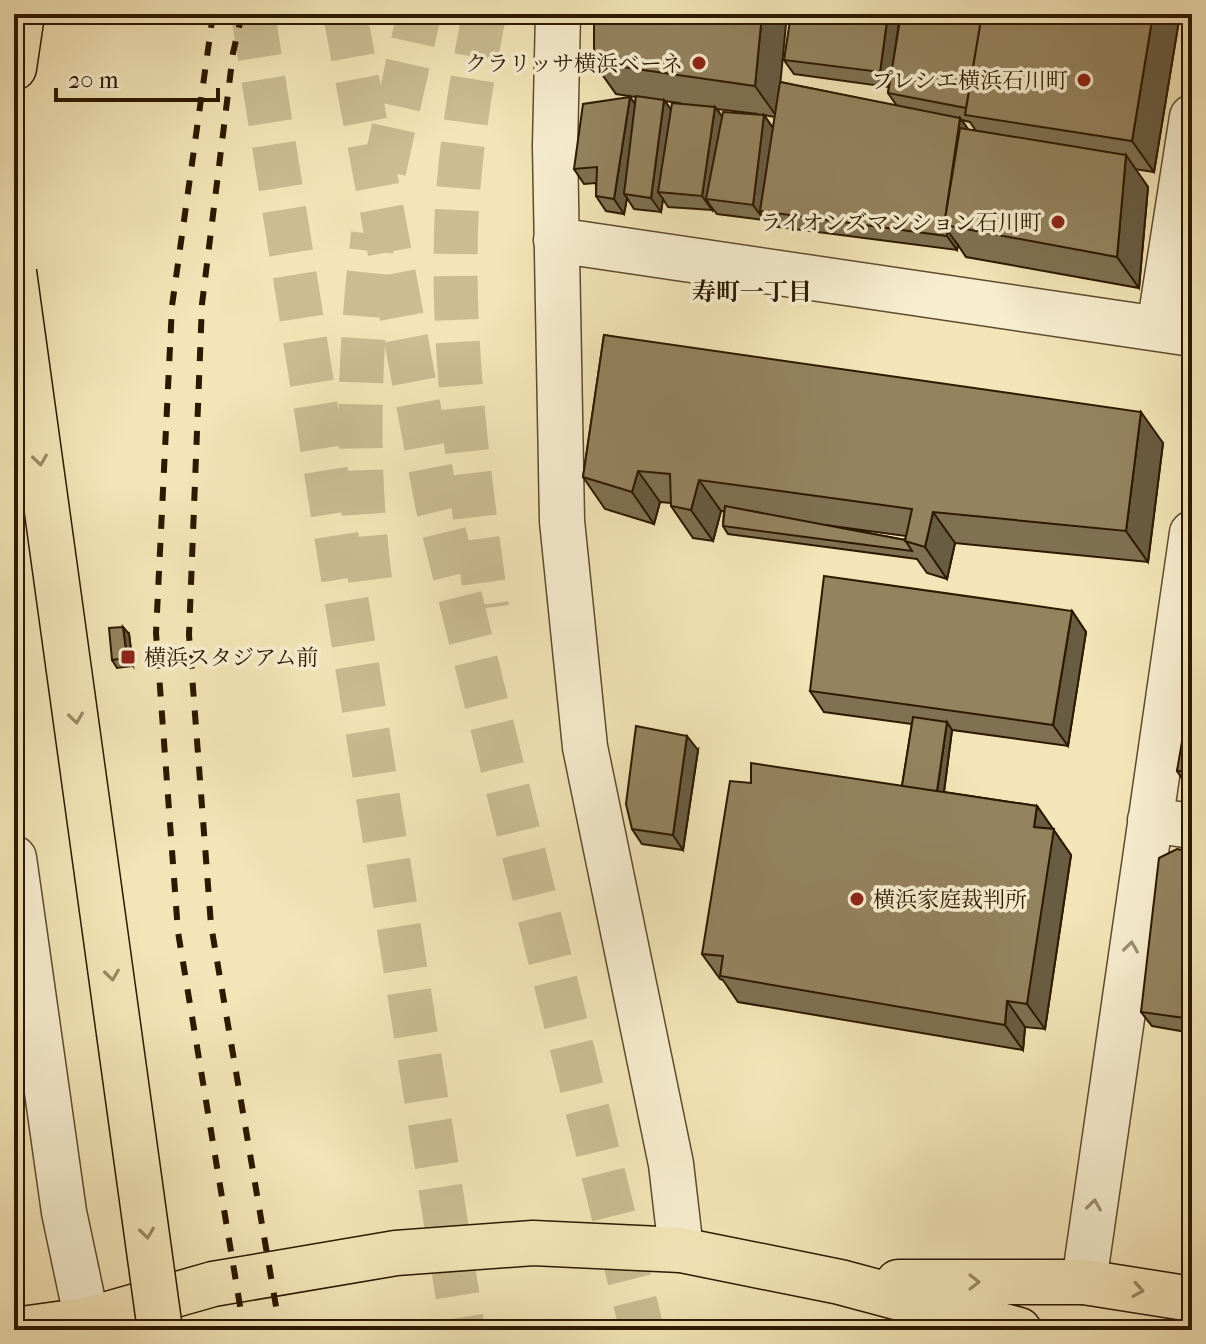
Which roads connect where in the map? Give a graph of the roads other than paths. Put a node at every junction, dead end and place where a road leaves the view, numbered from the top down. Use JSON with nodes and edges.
{"nodes":[{"id":1,"x":22,"y":14,"type":"edge"},
{"id":2,"x":558,"y":14,"type":"edge"},
{"id":3,"x":14,"y":68,"type":"edge"},
{"id":4,"x":1192,"y":117,"type":"edge"},
{"id":5,"x":556,"y":240,"type":"junction"},
{"id":6,"x":14,"y":272,"type":"edge"},
{"id":7,"x":1175,"y":331,"type":"edge"},
{"id":8,"x":1192,"y":533,"type":"edge"},
{"id":9,"x":1150,"y":820,"type":"junction"},
{"id":10,"x":1192,"y":826,"type":"edge"},
{"id":11,"x":14,"y":858,"type":"edge"},
{"id":12,"x":681,"y":1250,"type":"junction"},
{"id":13,"x":840,"y":1282,"type":"junction"},
{"id":14,"x":1084,"y":1282,"type":"junction"},
{"id":15,"x":1192,"y":1299,"type":"edge"},
{"id":16,"x":97,"y":1327,"type":"edge"},
{"id":17,"x":14,"y":1330,"type":"edge"},
{"id":18,"x":160,"y":1330,"type":"edge"},
{"id":19,"x":1019,"y":1330,"type":"edge"}],
"edges":[{"from":1,"to":3,"type":"main road"},
{"from":2,"to":5,"type":"street"},
{"from":4,"to":7,"type":"street"},
{"from":5,"to":7,"type":"street"},
{"from":5,"to":12,"type":"street"},
{"from":6,"to":18,"type":"main road","one_way":true,"bridge":true},
{"from":8,"to":9,"type":"street"},
{"from":9,"to":10,"type":"street"},
{"from":14,"to":9,"type":"street","one_way":true},
{"from":11,"to":16,"type":"street"},
{"from":12,"to":13,"type":"main road"},
{"from":12,"to":16,"type":"main road"},
{"from":13,"to":14,"type":"main road","one_way":true},
{"from":13,"to":19,"type":"main road"},
{"from":14,"to":15,"type":"main road","one_way":true},
{"from":16,"to":17,"type":"main road"}]}
